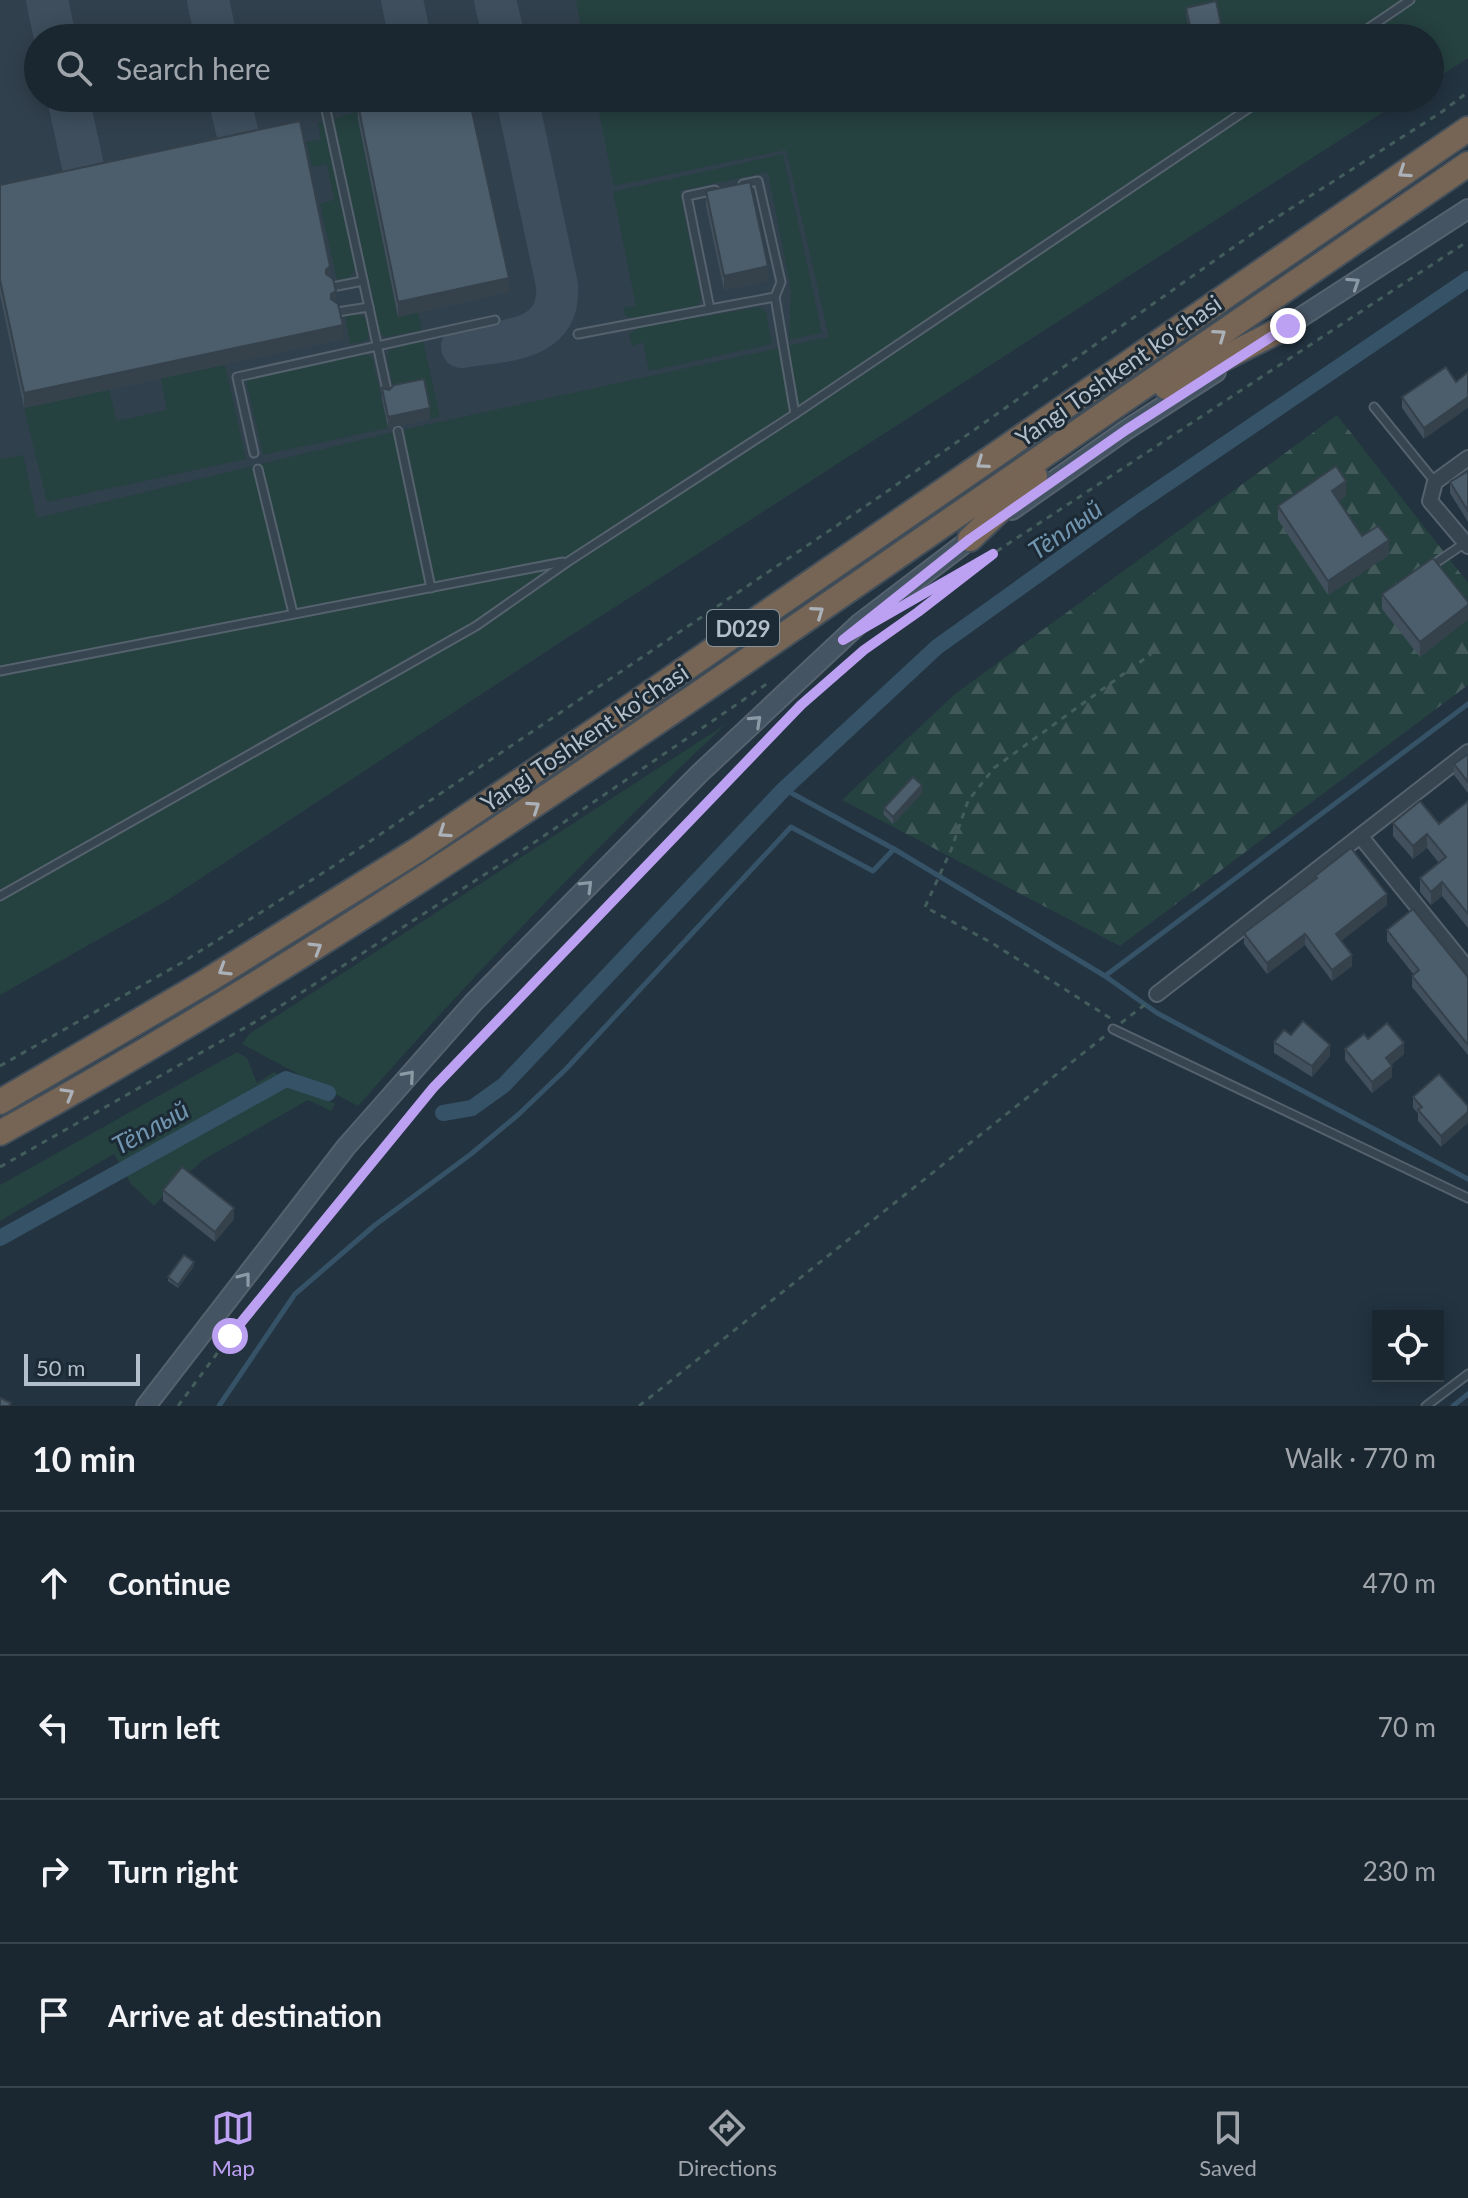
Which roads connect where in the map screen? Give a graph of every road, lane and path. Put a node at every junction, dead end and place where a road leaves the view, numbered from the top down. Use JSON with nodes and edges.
{"nodes":[{"id":1,"x":1410,"y":0,"type":"edge"},
{"id":2,"x":1375,"y":24,"type":"edge"},
{"id":3,"x":1468,"y":92,"type":"edge"},
{"id":4,"x":1444,"y":110,"type":"edge"},
{"id":5,"x":326,"y":112,"type":"edge"},
{"id":6,"x":1243,"y":112,"type":"edge"},
{"id":7,"x":1441,"y":112,"type":"edge"},
{"id":8,"x":1468,"y":129,"type":"edge"},
{"id":9,"x":1468,"y":164,"type":"edge"},
{"id":10,"x":1468,"y":209,"type":"edge"},
{"id":11,"x":1468,"y":241,"type":"edge"},
{"id":12,"x":363,"y":281,"type":"junction"},
{"id":13,"x":332,"y":287,"type":"edge"},
{"id":14,"x":775,"y":297,"type":"junction"},
{"id":15,"x":369,"y":307,"type":"junction"},
{"id":16,"x":710,"y":309,"type":"junction"},
{"id":17,"x":337,"y":312,"type":"edge"},
{"id":18,"x":495,"y":320,"type":"dead end"},
{"id":19,"x":1288,"y":326,"type":"junction"},
{"id":20,"x":578,"y":334,"type":"dead end"},
{"id":21,"x":377,"y":346,"type":"junction"},
{"id":22,"x":388,"y":395,"type":"edge"},
{"id":23,"x":1374,"y":407,"type":"dead end"},
{"id":24,"x":795,"y":414,"type":"junction"},
{"id":25,"x":1086,"y":426,"type":"junction"},
{"id":26,"x":398,"y":431,"type":"dead end"},
{"id":27,"x":254,"y":453,"type":"dead end"},
{"id":28,"x":1468,"y":458,"type":"edge"},
{"id":29,"x":258,"y":469,"type":"dead end"},
{"id":30,"x":1435,"y":482,"type":"junction"},
{"id":31,"x":970,"y":539,"type":"junction"},
{"id":32,"x":1466,"y":545,"type":"edge"},
{"id":33,"x":993,"y":554,"type":"junction"},
{"id":34,"x":569,"y":561,"type":"junction"},
{"id":35,"x":1420,"y":574,"type":"edge"},
{"id":36,"x":939,"y":585,"type":"dead end"},
{"id":37,"x":431,"y":588,"type":"junction"},
{"id":38,"x":293,"y":613,"type":"junction"},
{"id":39,"x":1151,"y":654,"type":"dead end"},
{"id":40,"x":0,"y":671,"type":"edge"},
{"id":41,"x":775,"y":679,"type":"dead end"},
{"id":42,"x":1468,"y":752,"type":"edge"},
{"id":43,"x":1361,"y":837,"type":"junction"},
{"id":44,"x":0,"y":896,"type":"edge"},
{"id":45,"x":1468,"y":969,"type":"edge"},
{"id":46,"x":1157,"y":994,"type":"joint"},
{"id":47,"x":1116,"y":1027,"type":"junction"},
{"id":48,"x":0,"y":1066,"type":"edge"},
{"id":49,"x":0,"y":1102,"type":"edge"},
{"id":50,"x":0,"y":1133,"type":"edge"},
{"id":51,"x":0,"y":1167,"type":"edge"},
{"id":52,"x":1468,"y":1198,"type":"edge"},
{"id":53,"x":1468,"y":1374,"type":"edge"},
{"id":54,"x":146,"y":1406,"type":"edge"},
{"id":55,"x":178,"y":1406,"type":"edge"},
{"id":56,"x":639,"y":1406,"type":"edge"},
{"id":57,"x":1426,"y":1406,"type":"edge"}],
"edges":[{"from":1,"to":2,"type":"lane"},
{"from":3,"to":4,"type":"path"},
{"from":5,"to":12,"type":"lane"},
{"from":6,"to":24,"type":"lane"},
{"from":7,"to":48,"type":"path"},
{"from":8,"to":49,"type":"highway","name":"Yangi Toshkent ko‘chasi","number":"D029","one_way":true},
{"from":25,"to":9,"type":"highway","name":"Yangi Toshkent ko‘chasi","number":"D029","one_way":true},
{"from":19,"to":10,"type":"main road","one_way":true},
{"from":11,"to":33,"type":"path"},
{"from":12,"to":13,"type":"lane"},
{"from":12,"to":15,"type":"lane"},
{"from":14,"to":16,"type":"lane"},
{"from":14,"to":16,"type":"lane"},
{"from":14,"to":24,"type":"lane"},
{"from":15,"to":17,"type":"lane"},
{"from":15,"to":21,"type":"lane"},
{"from":16,"to":20,"type":"lane"},
{"from":18,"to":21,"type":"lane"},
{"from":19,"to":25,"type":"highway"},
{"from":19,"to":31,"type":"main road"},
{"from":21,"to":22,"type":"lane"},
{"from":21,"to":27,"type":"lane"},
{"from":23,"to":30,"type":"lane"},
{"from":24,"to":34,"type":"lane"},
{"from":25,"to":31,"type":"highway"},
{"from":50,"to":25,"type":"highway","name":"Yangi Toshkent ko‘chasi","number":"D029","one_way":true},
{"from":26,"to":37,"type":"lane"},
{"from":28,"to":30,"type":"street"},
{"from":29,"to":38,"type":"lane"},
{"from":30,"to":32,"type":"street"},
{"from":54,"to":31,"type":"main road","one_way":true},
{"from":32,"to":35,"type":"lane"},
{"from":33,"to":36,"type":"path"},
{"from":33,"to":55,"type":"path"},
{"from":34,"to":37,"type":"lane"},
{"from":34,"to":44,"type":"lane"},
{"from":37,"to":38,"type":"lane"},
{"from":38,"to":40,"type":"lane"},
{"from":39,"to":47,"type":"path"},
{"from":41,"to":51,"type":"path"},
{"from":42,"to":43,"type":"street"},
{"from":43,"to":45,"type":"street"},
{"from":43,"to":46,"type":"street"},
{"from":46,"to":47,"type":"path"},
{"from":47,"to":52,"type":"lane"},
{"from":47,"to":56,"type":"path"},
{"from":53,"to":57,"type":"lane"}]}
